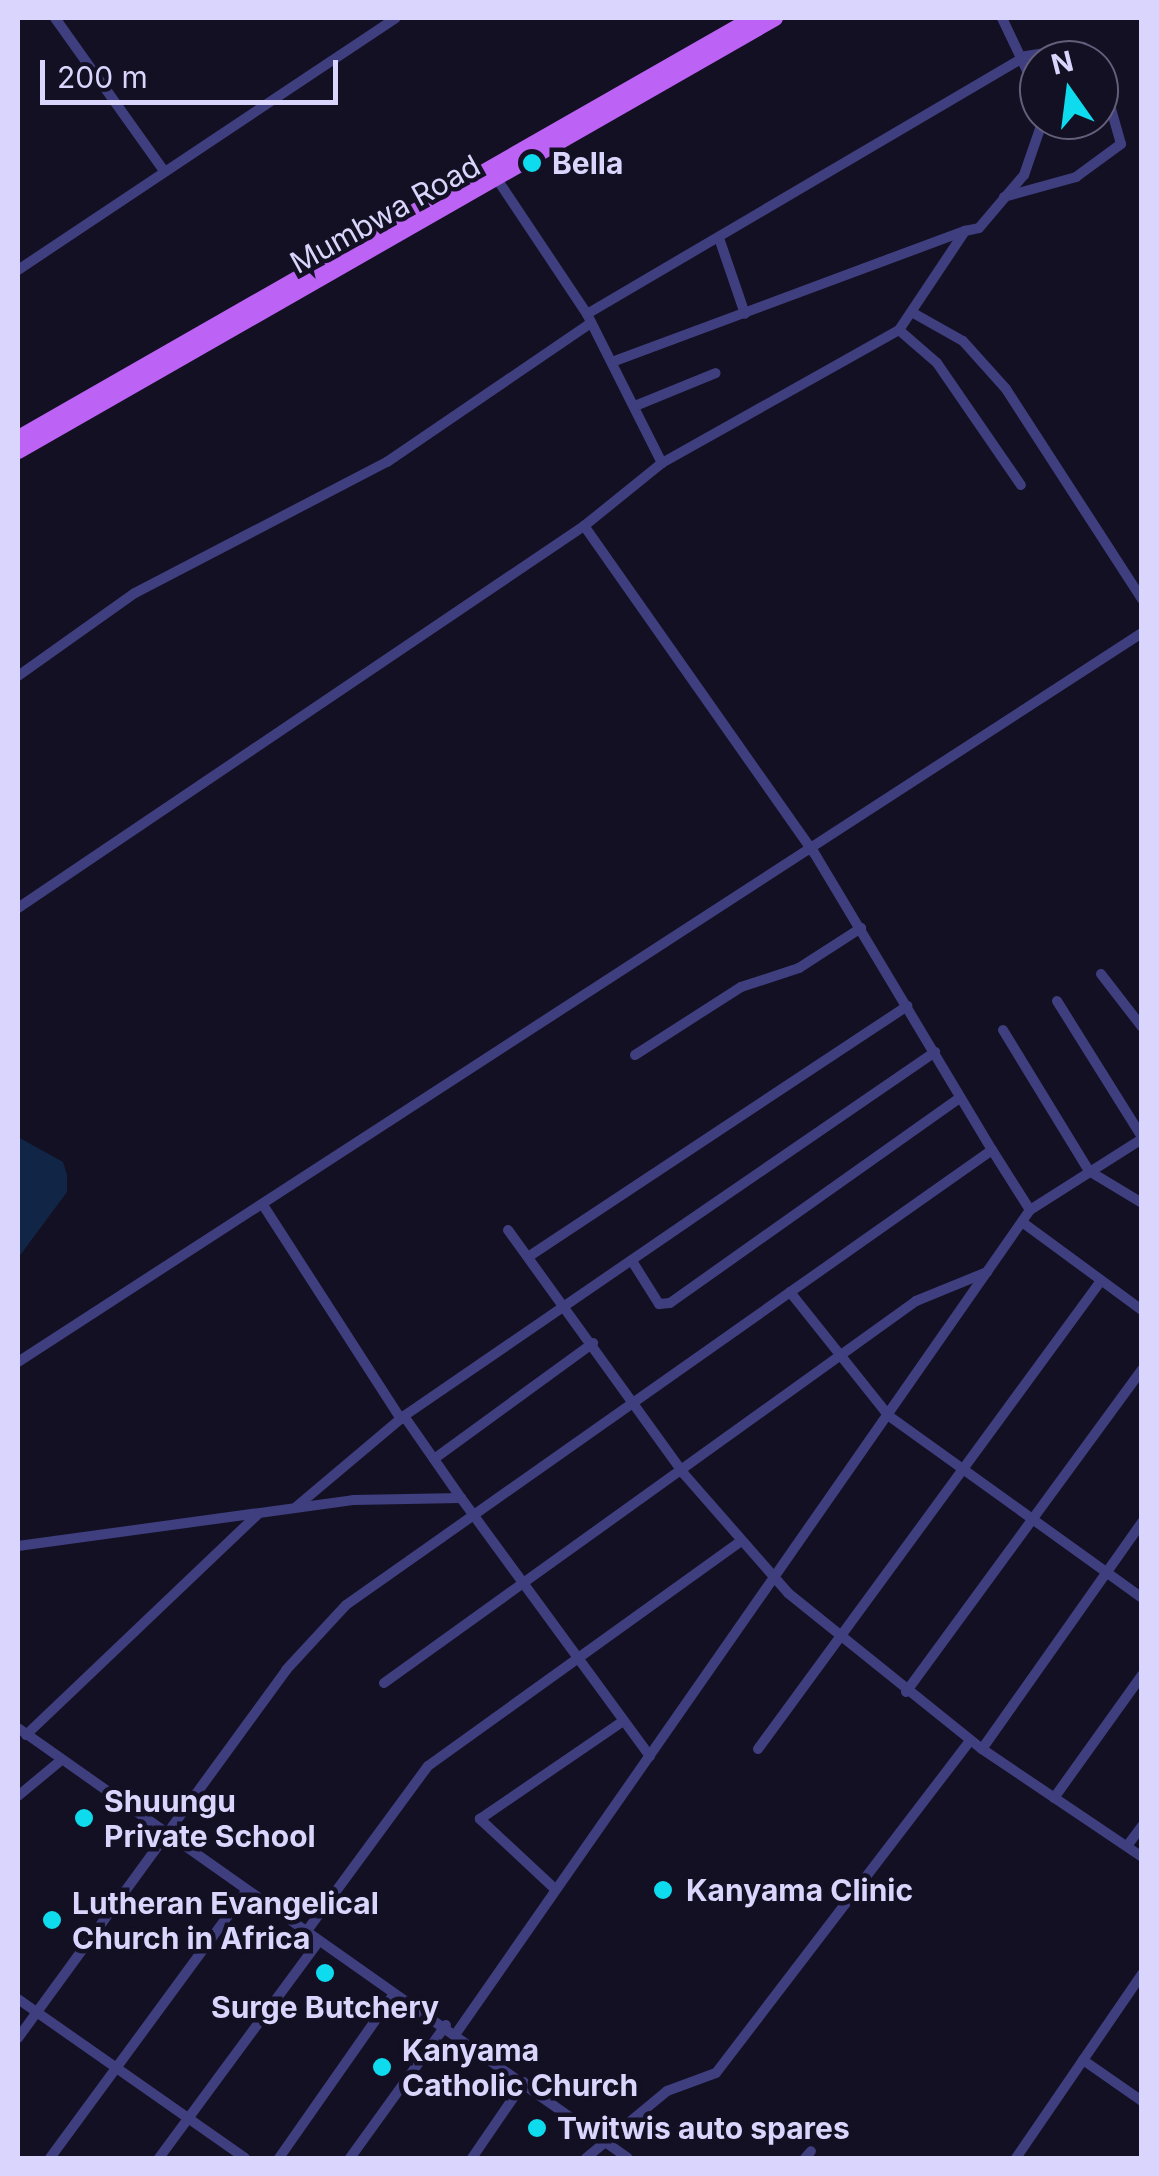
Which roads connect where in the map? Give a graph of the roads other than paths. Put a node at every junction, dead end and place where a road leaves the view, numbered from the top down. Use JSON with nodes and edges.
{"nodes":[{"id":1,"x":55,"y":18,"type":"edge"},
{"id":2,"x":396,"y":18,"type":"edge"},
{"id":3,"x":774,"y":18,"type":"edge"},
{"id":4,"x":1002,"y":18,"type":"edge"},
{"id":5,"x":743,"y":23,"type":"edge"},
{"id":6,"x":1019,"y":45,"type":"edge"},
{"id":7,"x":1019,"y":60,"type":"edge"},
{"id":8,"x":1119,"y":137,"type":"edge"},
{"id":9,"x":1041,"y":140,"type":"edge"},
{"id":10,"x":164,"y":171,"type":"junction"},
{"id":11,"x":495,"y":176,"type":"junction"},
{"id":12,"x":1004,"y":198,"type":"junction"},
{"id":13,"x":965,"y":231,"type":"junction"},
{"id":14,"x":719,"y":238,"type":"junction"},
{"id":15,"x":18,"y":270,"type":"edge"},
{"id":16,"x":746,"y":314,"type":"junction"},
{"id":17,"x":915,"y":314,"type":"junction"},
{"id":18,"x":589,"y":319,"type":"junction"},
{"id":19,"x":900,"y":330,"type":"junction"},
{"id":20,"x":612,"y":362,"type":"junction"},
{"id":21,"x":716,"y":373,"type":"dead end"},
{"id":22,"x":635,"y":406,"type":"junction"},
{"id":23,"x":18,"y":436,"type":"edge"},
{"id":24,"x":18,"y":451,"type":"edge"},
{"id":25,"x":662,"y":463,"type":"junction"},
{"id":26,"x":1022,"y":485,"type":"dead end"},
{"id":27,"x":584,"y":526,"type":"junction"},
{"id":28,"x":1142,"y":600,"type":"edge"},
{"id":29,"x":1142,"y":632,"type":"edge"},
{"id":30,"x":18,"y":676,"type":"edge"},
{"id":31,"x":814,"y":853,"type":"junction"},
{"id":32,"x":18,"y":908,"type":"edge"},
{"id":33,"x":862,"y":928,"type":"junction"},
{"id":34,"x":1101,"y":974,"type":"dead end"},
{"id":35,"x":1057,"y":1002,"type":"dead end"},
{"id":36,"x":907,"y":1006,"type":"junction"},
{"id":37,"x":1142,"y":1027,"type":"edge"},
{"id":38,"x":1003,"y":1030,"type":"dead end"},
{"id":39,"x":934,"y":1052,"type":"junction"},
{"id":40,"x":635,"y":1056,"type":"dead end"},
{"id":41,"x":960,"y":1098,"type":"junction"},
{"id":42,"x":1142,"y":1138,"type":"edge"},
{"id":43,"x":992,"y":1150,"type":"junction"},
{"id":44,"x":1089,"y":1171,"type":"junction"},
{"id":45,"x":1142,"y":1204,"type":"edge"},
{"id":46,"x":263,"y":1205,"type":"junction"},
{"id":47,"x":1030,"y":1210,"type":"junction"},
{"id":48,"x":1022,"y":1222,"type":"junction"},
{"id":49,"x":508,"y":1230,"type":"dead end"},
{"id":50,"x":528,"y":1257,"type":"junction"},
{"id":51,"x":632,"y":1260,"type":"junction"},
{"id":52,"x":987,"y":1272,"type":"junction"},
{"id":53,"x":1100,"y":1282,"type":"junction"},
{"id":54,"x":790,"y":1292,"type":"junction"},
{"id":55,"x":567,"y":1306,"type":"junction"},
{"id":56,"x":1142,"y":1310,"type":"edge"},
{"id":57,"x":593,"y":1343,"type":"junction"},
{"id":58,"x":839,"y":1359,"type":"junction"},
{"id":59,"x":18,"y":1362,"type":"edge"},
{"id":60,"x":1142,"y":1370,"type":"edge"},
{"id":61,"x":632,"y":1401,"type":"junction"},
{"id":62,"x":888,"y":1416,"type":"junction"},
{"id":63,"x":403,"y":1417,"type":"junction"},
{"id":64,"x":434,"y":1459,"type":"junction"},
{"id":65,"x":959,"y":1469,"type":"junction"},
{"id":66,"x":684,"y":1474,"type":"junction"},
{"id":67,"x":461,"y":1498,"type":"junction"},
{"id":68,"x":296,"y":1506,"type":"junction"},
{"id":69,"x":260,"y":1512,"type":"junction"},
{"id":70,"x":474,"y":1513,"type":"junction"},
{"id":71,"x":1032,"y":1518,"type":"junction"},
{"id":72,"x":1142,"y":1522,"type":"edge"},
{"id":73,"x":741,"y":1541,"type":"junction"},
{"id":74,"x":18,"y":1546,"type":"edge"},
{"id":75,"x":1105,"y":1572,"type":"junction"},
{"id":76,"x":775,"y":1579,"type":"junction"},
{"id":77,"x":526,"y":1586,"type":"junction"},
{"id":78,"x":1142,"y":1598,"type":"edge"},
{"id":79,"x":836,"y":1639,"type":"junction"},
{"id":80,"x":580,"y":1658,"type":"junction"},
{"id":81,"x":1142,"y":1675,"type":"edge"},
{"id":82,"x":384,"y":1683,"type":"dead end"},
{"id":83,"x":906,"y":1692,"type":"junction"},
{"id":84,"x":623,"y":1720,"type":"junction"},
{"id":85,"x":22,"y":1732,"type":"edge"},
{"id":86,"x":970,"y":1740,"type":"junction"},
{"id":87,"x":982,"y":1748,"type":"junction"},
{"id":88,"x":758,"y":1749,"type":"dead end"},
{"id":89,"x":650,"y":1756,"type":"junction"},
{"id":90,"x":60,"y":1762,"type":"junction"},
{"id":91,"x":18,"y":1796,"type":"edge"},
{"id":92,"x":1054,"y":1798,"type":"junction"},
{"id":93,"x":1142,"y":1826,"type":"edge"},
{"id":94,"x":166,"y":1835,"type":"junction"},
{"id":95,"x":1126,"y":1846,"type":"junction"},
{"id":96,"x":1142,"y":1857,"type":"edge"},
{"id":97,"x":555,"y":1889,"type":"junction"},
{"id":98,"x":246,"y":1891,"type":"junction"},
{"id":99,"x":306,"y":1932,"type":"junction"},
{"id":100,"x":319,"y":1942,"type":"junction"},
{"id":101,"x":1139,"y":1982,"type":"edge"},
{"id":102,"x":394,"y":1994,"type":"junction"},
{"id":103,"x":18,"y":1999,"type":"edge"},
{"id":104,"x":37,"y":2012,"type":"junction"},
{"id":105,"x":446,"y":2024,"type":"junction"},
{"id":106,"x":456,"y":2032,"type":"junction"},
{"id":107,"x":18,"y":2038,"type":"edge"},
{"id":108,"x":1083,"y":2060,"type":"junction"},
{"id":109,"x":114,"y":2066,"type":"junction"},
{"id":110,"x":524,"y":2082,"type":"junction"},
{"id":111,"x":1142,"y":2101,"type":"edge"},
{"id":112,"x":189,"y":2117,"type":"junction"},
{"id":113,"x":600,"y":2138,"type":"junction"},
{"id":114,"x":50,"y":2158,"type":"edge"},
{"id":115,"x":160,"y":2158,"type":"edge"},
{"id":116,"x":245,"y":2158,"type":"edge"},
{"id":117,"x":278,"y":2158,"type":"edge"},
{"id":118,"x":350,"y":2158,"type":"edge"},
{"id":119,"x":472,"y":2158,"type":"edge"},
{"id":120,"x":586,"y":2158,"type":"edge"},
{"id":121,"x":628,"y":2158,"type":"edge"},
{"id":122,"x":1016,"y":2158,"type":"edge"}],
"edges":[{"from":1,"to":10,"type":"street"},
{"from":2,"to":10,"type":"street"},
{"from":3,"to":5,"type":"main road","name":"Mumbwa Road"},
{"from":4,"to":6,"type":"street"},
{"from":5,"to":11,"type":"main road","name":"Mumbwa Road"},
{"from":7,"to":14,"type":"street"},
{"from":8,"to":12,"type":"street"},
{"from":9,"to":12,"type":"street"},
{"from":10,"to":15,"type":"street"},
{"from":11,"to":18,"type":"street"},
{"from":11,"to":23,"type":"main road","name":"Mumbwa Road"},
{"from":11,"to":24,"type":"main road","name":"Mumbwa Road"},
{"from":12,"to":13,"type":"street"},
{"from":13,"to":16,"type":"street"},
{"from":13,"to":17,"type":"street"},
{"from":14,"to":16,"type":"street"},
{"from":14,"to":18,"type":"street"},
{"from":16,"to":20,"type":"street"},
{"from":17,"to":19,"type":"street"},
{"from":17,"to":28,"type":"street"},
{"from":18,"to":20,"type":"street"},
{"from":18,"to":30,"type":"street"},
{"from":19,"to":25,"type":"street"},
{"from":19,"to":26,"type":"street"},
{"from":20,"to":22,"type":"street"},
{"from":21,"to":22,"type":"street"},
{"from":22,"to":25,"type":"street"},
{"from":25,"to":27,"type":"street"},
{"from":27,"to":31,"type":"street"},
{"from":27,"to":32,"type":"street"},
{"from":29,"to":31,"type":"street"},
{"from":31,"to":33,"type":"street"},
{"from":31,"to":46,"type":"street"},
{"from":33,"to":36,"type":"street"},
{"from":33,"to":40,"type":"street"},
{"from":34,"to":37,"type":"street"},
{"from":35,"to":42,"type":"street"},
{"from":36,"to":39,"type":"street"},
{"from":36,"to":50,"type":"street"},
{"from":38,"to":44,"type":"street"},
{"from":39,"to":41,"type":"street"},
{"from":39,"to":51,"type":"street"},
{"from":41,"to":43,"type":"street"},
{"from":41,"to":51,"type":"street"},
{"from":42,"to":44,"type":"street"},
{"from":43,"to":47,"type":"street"},
{"from":43,"to":54,"type":"street"},
{"from":44,"to":45,"type":"street"},
{"from":44,"to":47,"type":"street"},
{"from":46,"to":59,"type":"street"},
{"from":46,"to":63,"type":"street"},
{"from":47,"to":48,"type":"street"},
{"from":48,"to":52,"type":"street"},
{"from":48,"to":53,"type":"street"},
{"from":49,"to":50,"type":"street"},
{"from":50,"to":55,"type":"street"},
{"from":51,"to":55,"type":"street"},
{"from":52,"to":58,"type":"street"},
{"from":52,"to":62,"type":"street"},
{"from":53,"to":56,"type":"street"},
{"from":53,"to":65,"type":"street"},
{"from":54,"to":58,"type":"street"},
{"from":54,"to":61,"type":"street"},
{"from":55,"to":57,"type":"street"},
{"from":55,"to":63,"type":"street"},
{"from":57,"to":61,"type":"street"},
{"from":57,"to":64,"type":"street"},
{"from":58,"to":62,"type":"street"},
{"from":58,"to":66,"type":"street"},
{"from":60,"to":71,"type":"street"},
{"from":61,"to":66,"type":"street"},
{"from":61,"to":70,"type":"street"},
{"from":62,"to":65,"type":"street"},
{"from":62,"to":76,"type":"street"},
{"from":63,"to":64,"type":"street"},
{"from":63,"to":68,"type":"street"},
{"from":64,"to":67,"type":"street"},
{"from":65,"to":71,"type":"street"},
{"from":65,"to":79,"type":"street"},
{"from":66,"to":73,"type":"street"},
{"from":66,"to":77,"type":"street"},
{"from":67,"to":68,"type":"street"},
{"from":67,"to":70,"type":"street"},
{"from":68,"to":69,"type":"street"},
{"from":69,"to":74,"type":"street"},
{"from":69,"to":85,"type":"street"},
{"from":70,"to":77,"type":"street"},
{"from":70,"to":94,"type":"street"},
{"from":71,"to":75,"type":"street"},
{"from":71,"to":83,"type":"street"},
{"from":72,"to":75,"type":"street"},
{"from":73,"to":76,"type":"street"},
{"from":73,"to":80,"type":"street"},
{"from":75,"to":78,"type":"street"},
{"from":75,"to":87,"type":"street"},
{"from":76,"to":79,"type":"street"},
{"from":76,"to":89,"type":"street"},
{"from":77,"to":80,"type":"street"},
{"from":77,"to":82,"type":"street"},
{"from":79,"to":83,"type":"street"},
{"from":79,"to":88,"type":"street"},
{"from":80,"to":84,"type":"street"},
{"from":80,"to":99,"type":"street"},
{"from":81,"to":92,"type":"street"},
{"from":83,"to":86,"type":"street"},
{"from":84,"to":89,"type":"street"},
{"from":84,"to":97,"type":"street"},
{"from":85,"to":90,"type":"street"},
{"from":86,"to":87,"type":"street"},
{"from":86,"to":113,"type":"street"},
{"from":87,"to":92,"type":"street"},
{"from":89,"to":97,"type":"street"},
{"from":90,"to":91,"type":"street"},
{"from":90,"to":94,"type":"street"},
{"from":92,"to":95,"type":"street"},
{"from":93,"to":95,"type":"street"},
{"from":94,"to":98,"type":"street"},
{"from":94,"to":104,"type":"street"},
{"from":95,"to":96,"type":"street"},
{"from":97,"to":106,"type":"street"},
{"from":98,"to":99,"type":"street"},
{"from":98,"to":109,"type":"street"},
{"from":99,"to":100,"type":"street"},
{"from":100,"to":102,"type":"street"},
{"from":100,"to":112,"type":"street"},
{"from":101,"to":108,"type":"street"},
{"from":102,"to":105,"type":"street"},
{"from":102,"to":117,"type":"street"},
{"from":103,"to":104,"type":"street"},
{"from":104,"to":107,"type":"street"},
{"from":104,"to":109,"type":"street"},
{"from":105,"to":106,"type":"street"},
{"from":105,"to":118,"type":"street"},
{"from":106,"to":110,"type":"street"},
{"from":108,"to":111,"type":"street"},
{"from":108,"to":122,"type":"street"},
{"from":109,"to":112,"type":"street"},
{"from":109,"to":114,"type":"street"},
{"from":110,"to":113,"type":"street"},
{"from":110,"to":119,"type":"street"},
{"from":112,"to":115,"type":"street"},
{"from":112,"to":116,"type":"street"},
{"from":113,"to":120,"type":"street"},
{"from":113,"to":121,"type":"street"}]}
